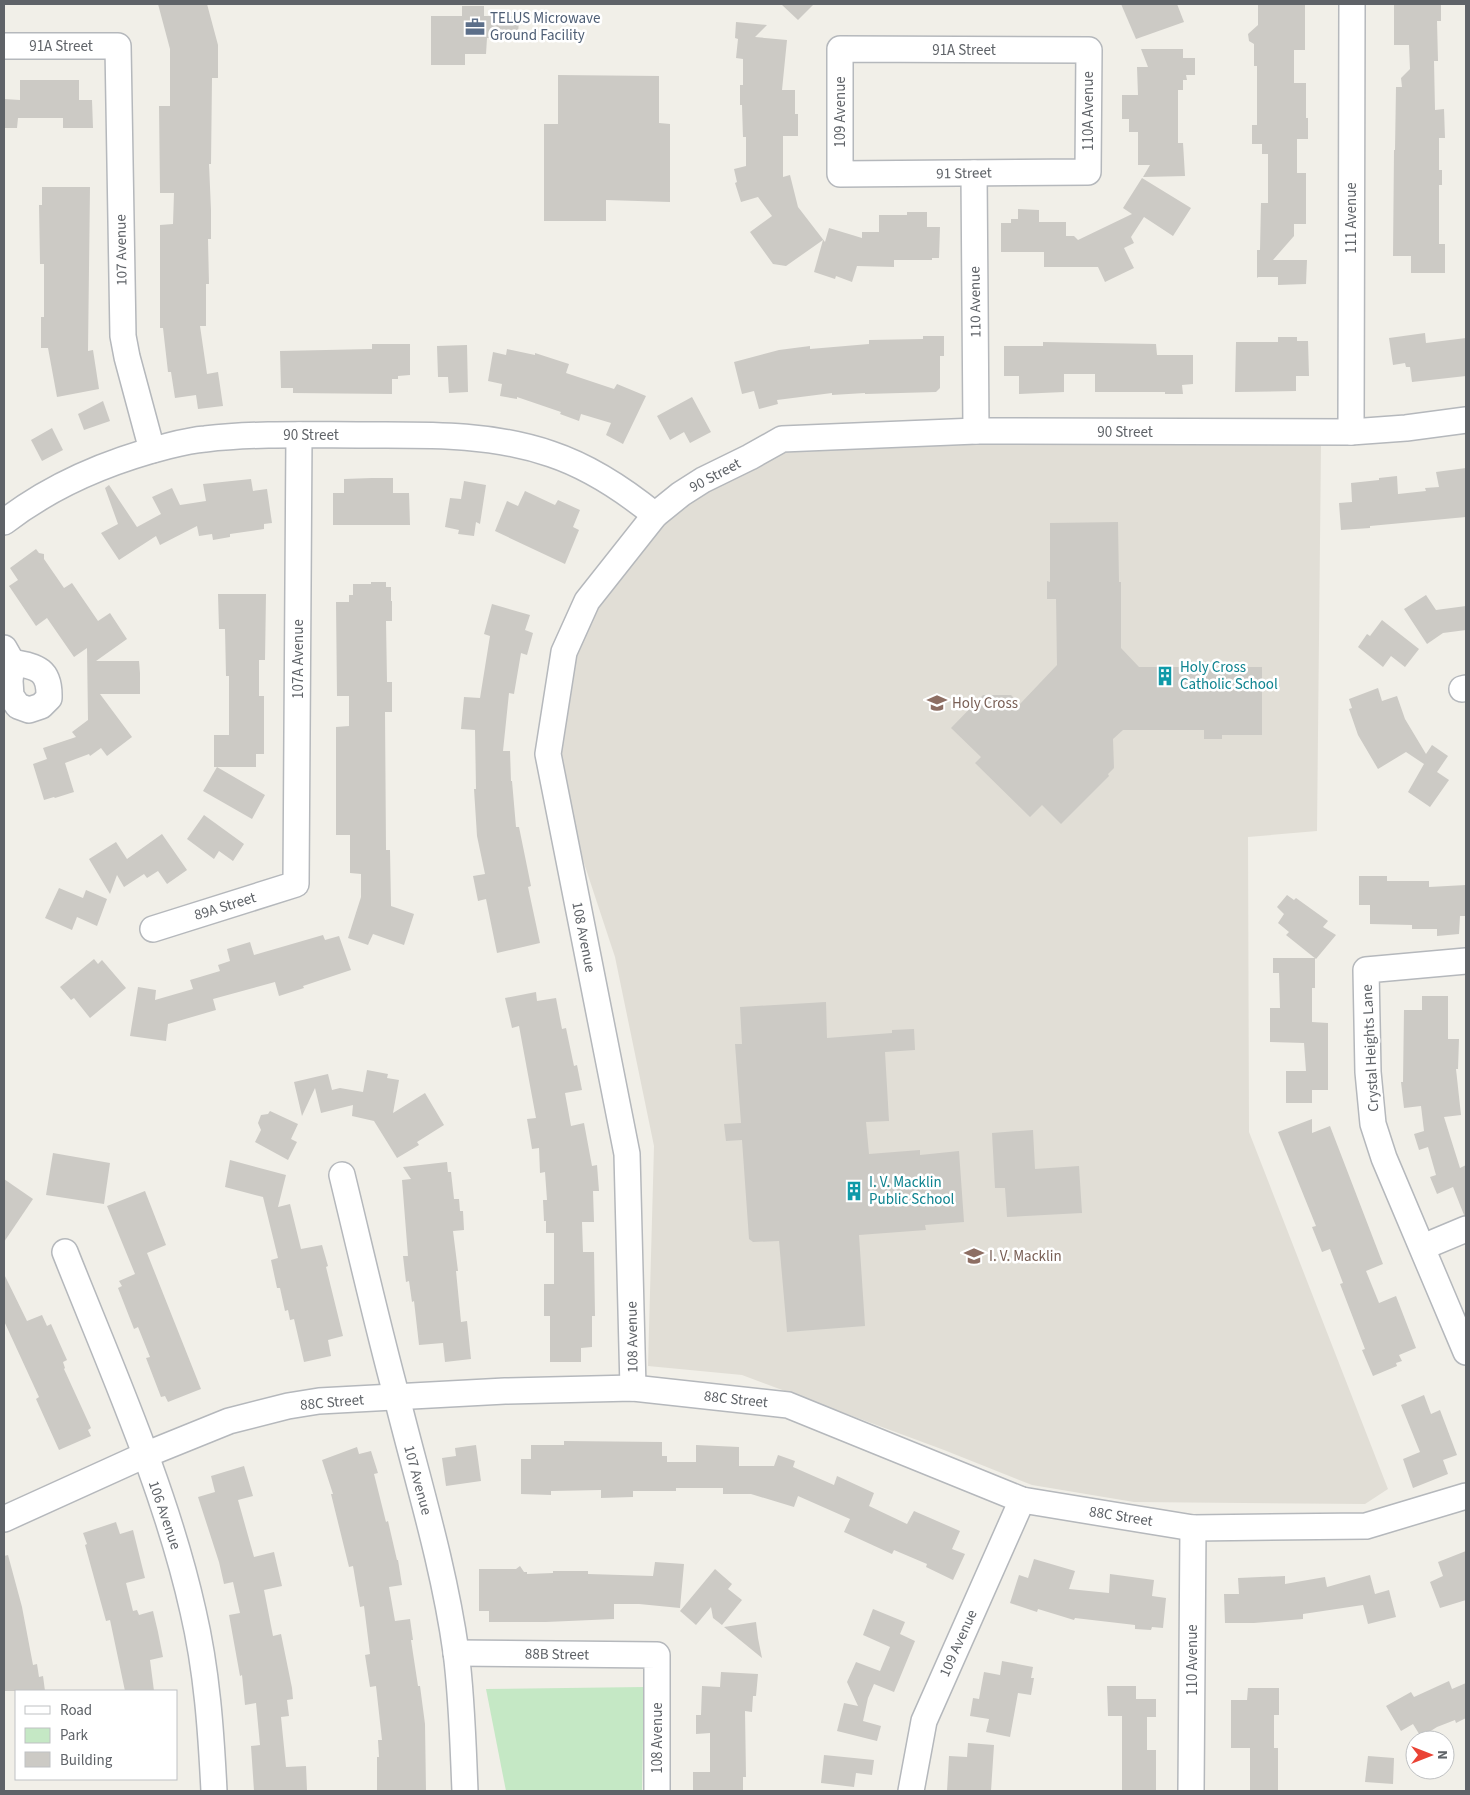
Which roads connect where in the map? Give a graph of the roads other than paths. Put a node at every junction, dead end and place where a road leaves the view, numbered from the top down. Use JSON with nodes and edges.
{"nodes":[{"id":1,"x":1352,"y":4,"type":"edge"},
{"id":2,"x":4,"y":46,"type":"edge"},
{"id":3,"x":118,"y":46,"type":"joint"},
{"id":4,"x":840,"y":49,"type":"joint"},
{"id":5,"x":1089,"y":50,"type":"joint"},
{"id":6,"x":1088,"y":172,"type":"joint"},
{"id":7,"x":974,"y":173,"type":"junction"},
{"id":8,"x":840,"y":174,"type":"joint"},
{"id":9,"x":1466,"y":420,"type":"edge"},
{"id":10,"x":976,"y":431,"type":"junction"},
{"id":11,"x":1351,"y":432,"type":"junction"},
{"id":12,"x":299,"y":435,"type":"junction"},
{"id":13,"x":152,"y":450,"type":"junction"},
{"id":14,"x":655,"y":515,"type":"junction"},
{"id":15,"x":4,"y":522,"type":"edge"},
{"id":16,"x":296,"y":884,"type":"joint"},
{"id":17,"x":153,"y":928,"type":"dead end"},
{"id":18,"x":1466,"y":961,"type":"edge"},
{"id":19,"x":342,"y":1175,"type":"dead end"},
{"id":20,"x":1466,"y":1229,"type":"edge"},
{"id":21,"x":1423,"y":1247,"type":"junction"},
{"id":22,"x":65,"y":1252,"type":"dead end"},
{"id":23,"x":1466,"y":1352,"type":"edge"},
{"id":24,"x":633,"y":1388,"type":"junction"},
{"id":25,"x":396,"y":1397,"type":"junction"},
{"id":26,"x":145,"y":1455,"type":"junction"},
{"id":27,"x":1466,"y":1496,"type":"edge"},
{"id":28,"x":1022,"y":1500,"type":"junction"},
{"id":29,"x":4,"y":1519,"type":"edge"},
{"id":30,"x":1193,"y":1528,"type":"junction"},
{"id":31,"x":456,"y":1653,"type":"junction"},
{"id":32,"x":657,"y":1655,"type":"joint"},
{"id":33,"x":214,"y":1791,"type":"edge"},
{"id":34,"x":465,"y":1791,"type":"edge"},
{"id":35,"x":657,"y":1791,"type":"edge"},
{"id":36,"x":911,"y":1791,"type":"edge"},
{"id":37,"x":1191,"y":1791,"type":"edge"}],
"edges":[{"from":1,"to":11,"type":"street","name":"111 Avenue"},
{"from":2,"to":3,"type":"street","name":"91A Street"},
{"from":3,"to":13,"type":"street","name":"107 Avenue"},
{"from":4,"to":5,"type":"street","name":"91A Street"},
{"from":4,"to":8,"type":"street","name":"109 Avenue"},
{"from":5,"to":6,"type":"street","name":"110A Avenue"},
{"from":6,"to":7,"type":"street","name":"91 Street"},
{"from":7,"to":8,"type":"street","name":"91 Street"},
{"from":7,"to":10,"type":"street","name":"110 Avenue"},
{"from":9,"to":11,"type":"street","name":"90 Street"},
{"from":10,"to":11,"type":"street","name":"90 Street"},
{"from":10,"to":14,"type":"street","name":"90 Street"},
{"from":12,"to":13,"type":"street","name":"90 Street"},
{"from":12,"to":14,"type":"street","name":"90 Street"},
{"from":12,"to":16,"type":"street","name":"107A Avenue"},
{"from":13,"to":15,"type":"street","name":"90 Street"},
{"from":14,"to":24,"type":"street","name":"108 Avenue"},
{"from":16,"to":17,"type":"street","name":"89A Street"},
{"from":18,"to":21,"type":"street","name":"Crystal Heights Lane"},
{"from":19,"to":25,"type":"street","name":"107 Avenue"},
{"from":20,"to":21,"type":"street"},
{"from":21,"to":23,"type":"street","name":"Crystal Heights Lane"},
{"from":22,"to":26,"type":"street","name":"106 Avenue"},
{"from":24,"to":25,"type":"street","name":"88C Street"},
{"from":24,"to":28,"type":"street","name":"88C Street"},
{"from":25,"to":26,"type":"street","name":"88C Street"},
{"from":25,"to":31,"type":"street","name":"107 Avenue"},
{"from":26,"to":29,"type":"street","name":"88C Street"},
{"from":26,"to":33,"type":"street","name":"106 Avenue"},
{"from":27,"to":30,"type":"street","name":"88C Street"},
{"from":28,"to":30,"type":"street","name":"88C Street"},
{"from":28,"to":36,"type":"street","name":"109 Avenue"},
{"from":30,"to":37,"type":"street","name":"110 Avenue"},
{"from":31,"to":32,"type":"street","name":"88B Street"},
{"from":31,"to":34,"type":"street","name":"107 Avenue"},
{"from":32,"to":35,"type":"street","name":"108 Avenue"}]}
